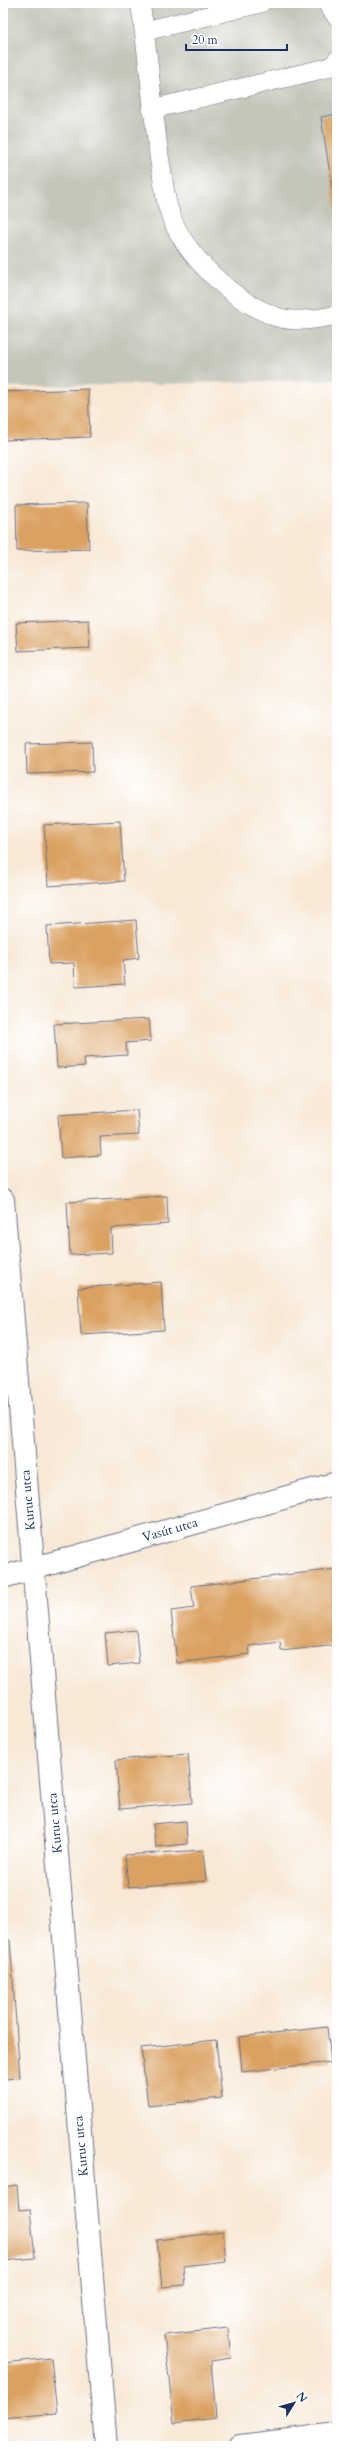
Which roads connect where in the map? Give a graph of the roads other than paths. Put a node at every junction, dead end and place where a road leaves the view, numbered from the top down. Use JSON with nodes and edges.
{"nodes":[{"id":1,"x":140,"y":3,"type":"edge"},
{"id":2,"x":261,"y":3,"type":"edge"},
{"id":3,"x":327,"y":3,"type":"edge"},
{"id":4,"x":337,"y":17,"type":"edge"},
{"id":5,"x":145,"y":31,"type":"junction"},
{"id":6,"x":337,"y":60,"type":"edge"},
{"id":7,"x":152,"y":109,"type":"junction"},
{"id":8,"x":337,"y":315,"type":"edge"},
{"id":9,"x":3,"y":1200,"type":"edge"},
{"id":10,"x":5,"y":1243,"type":"edge"},
{"id":11,"x":337,"y":1483,"type":"edge"},
{"id":12,"x":33,"y":1569,"type":"junction"},
{"id":13,"x":3,"y":1577,"type":"edge"},
{"id":14,"x":337,"y":2434,"type":"edge"},
{"id":15,"x":106,"y":2446,"type":"edge"},
{"id":16,"x":240,"y":2446,"type":"edge"}],
"edges":[{"from":1,"to":5,"type":"lane"},
{"from":2,"to":5,"type":"lane"},
{"from":3,"to":4,"type":"lane"},
{"from":5,"to":7,"type":"lane"},
{"from":6,"to":7,"type":"lane"},
{"from":7,"to":8,"type":"lane"},
{"from":9,"to":10,"type":"street","name":"Kuruc utca"},
{"from":10,"to":12,"type":"street","name":"Kuruc utca"},
{"from":11,"to":12,"type":"street","name":"Vasút utca"},
{"from":12,"to":13,"type":"street","name":"Vasút utca"},
{"from":12,"to":15,"type":"street","name":"Kuruc utca"},
{"from":14,"to":16,"type":"street"}]}
